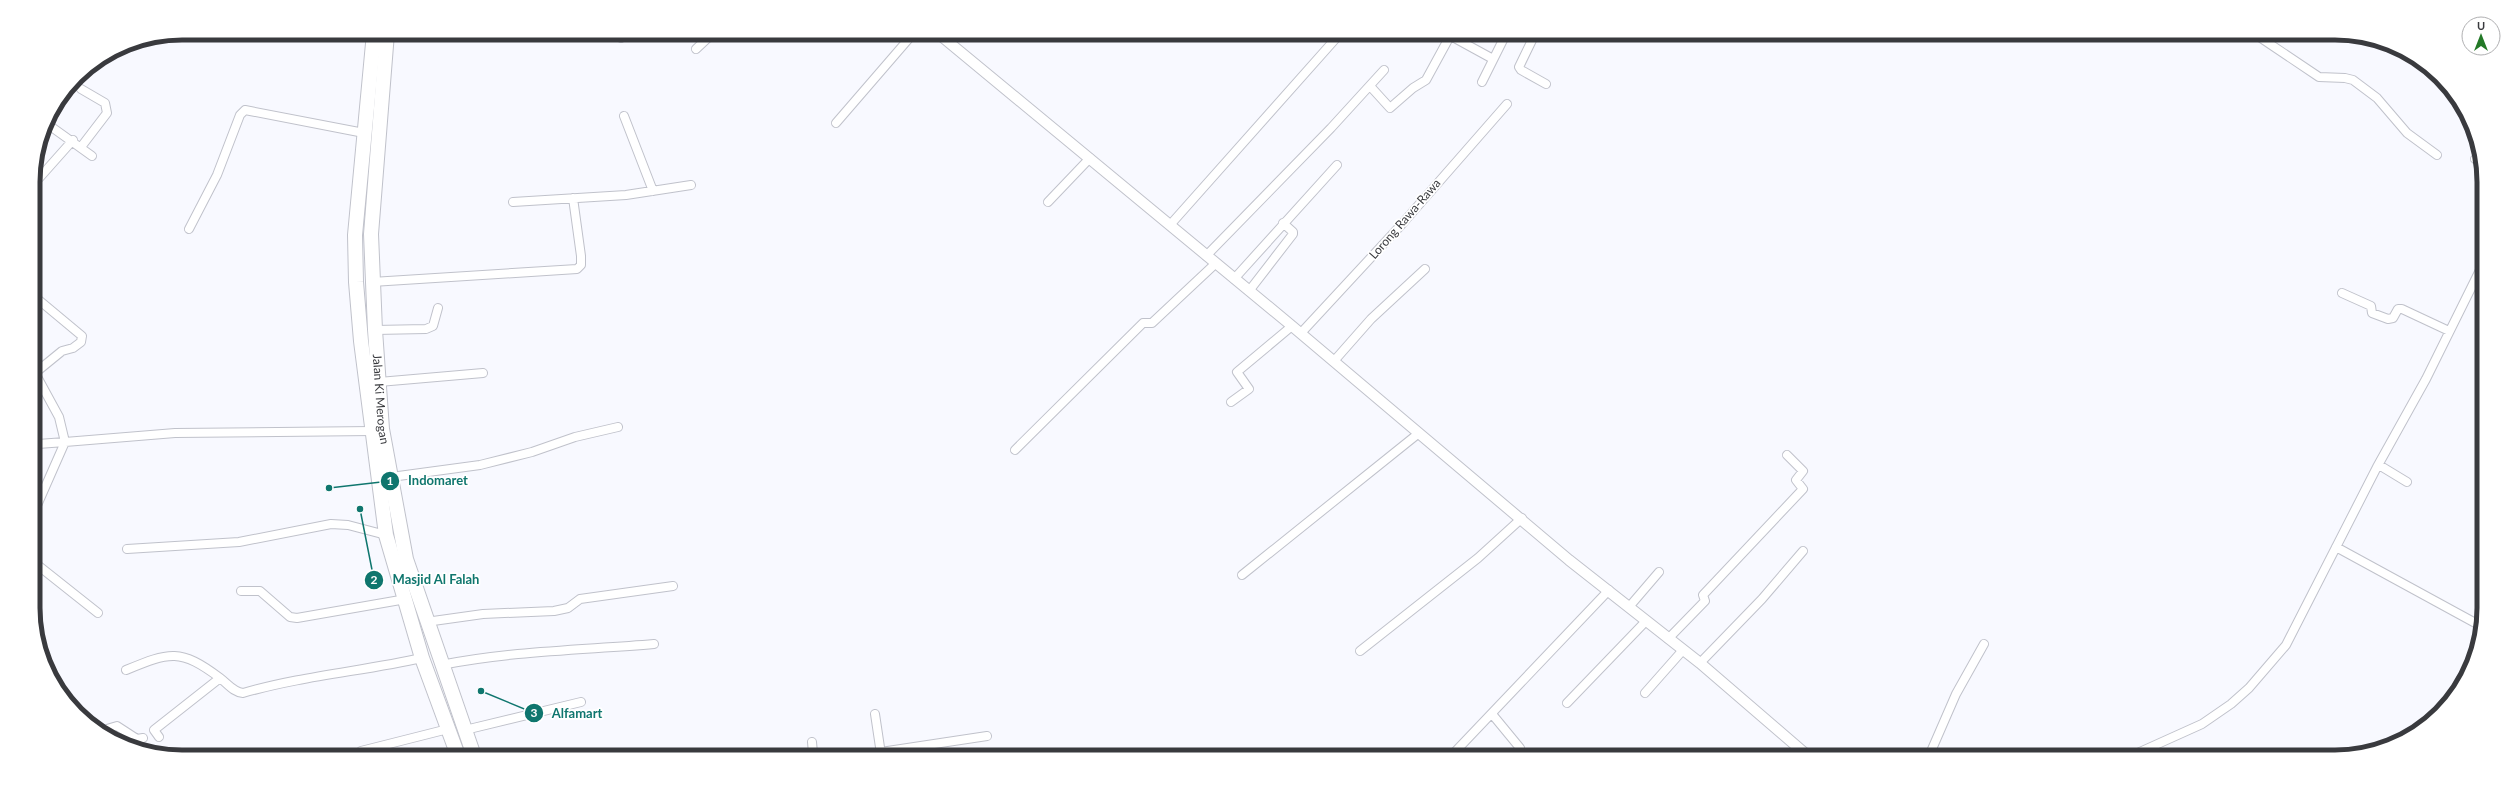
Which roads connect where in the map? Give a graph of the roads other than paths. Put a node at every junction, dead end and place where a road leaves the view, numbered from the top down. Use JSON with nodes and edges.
{"nodes":[{"id":1,"x":373,"y":40,"type":"edge"},
{"id":2,"x":386,"y":40,"type":"edge"},
{"id":3,"x":706,"y":40,"type":"edge"},
{"id":4,"x":908,"y":40,"type":"edge"},
{"id":5,"x":946,"y":40,"type":"edge"},
{"id":6,"x":1334,"y":40,"type":"edge"},
{"id":7,"x":1448,"y":40,"type":"edge"},
{"id":8,"x":1457,"y":40,"type":"edge"},
{"id":9,"x":1503,"y":40,"type":"edge"},
{"id":10,"x":1532,"y":40,"type":"edge"},
{"id":11,"x":2264,"y":40,"type":"edge"},
{"id":12,"x":696,"y":49,"type":"dead end"},
{"id":13,"x":1493,"y":59,"type":"junction"},
{"id":14,"x":1384,"y":70,"type":"dead end"},
{"id":15,"x":1482,"y":82,"type":"dead end"},
{"id":16,"x":1546,"y":84,"type":"dead end"},
{"id":17,"x":1370,"y":86,"type":"junction"},
{"id":18,"x":81,"y":89,"type":"dead end"},
{"id":19,"x":1507,"y":104,"type":"dead end"},
{"id":20,"x":624,"y":116,"type":"dead end"},
{"id":21,"x":836,"y":124,"type":"dead end"},
{"id":22,"x":52,"y":127,"type":"edge"},
{"id":23,"x":364,"y":133,"type":"junction"},
{"id":24,"x":73,"y":140,"type":"junction"},
{"id":25,"x":81,"y":146,"type":"junction"},
{"id":26,"x":2437,"y":155,"type":"dead end"},
{"id":27,"x":92,"y":156,"type":"dead end"},
{"id":28,"x":1090,"y":158,"type":"junction"},
{"id":29,"x":1337,"y":165,"type":"dead end"},
{"id":30,"x":40,"y":177,"type":"edge"},
{"id":31,"x":691,"y":185,"type":"dead end"},
{"id":32,"x":653,"y":191,"type":"junction"},
{"id":33,"x":573,"y":198,"type":"junction"},
{"id":34,"x":373,"y":199,"type":"junction"},
{"id":35,"x":358,"y":200,"type":"junction"},
{"id":36,"x":513,"y":202,"type":"dead end"},
{"id":37,"x":1048,"y":202,"type":"dead end"},
{"id":38,"x":1283,"y":223,"type":"junction"},
{"id":39,"x":1170,"y":226,"type":"junction"},
{"id":40,"x":189,"y":229,"type":"dead end"},
{"id":41,"x":1206,"y":256,"type":"junction"},
{"id":42,"x":1215,"y":264,"type":"junction"},
{"id":43,"x":1425,"y":269,"type":"dead end"},
{"id":44,"x":2477,"y":276,"type":"edge"},
{"id":45,"x":1234,"y":279,"type":"junction"},
{"id":46,"x":372,"y":282,"type":"junction"},
{"id":47,"x":1249,"y":291,"type":"junction"},
{"id":48,"x":2342,"y":293,"type":"dead end"},
{"id":49,"x":40,"y":301,"type":"edge"},
{"id":50,"x":438,"y":308,"type":"dead end"},
{"id":51,"x":1292,"y":326,"type":"junction"},
{"id":52,"x":375,"y":330,"type":"junction"},
{"id":53,"x":2449,"y":332,"type":"junction"},
{"id":54,"x":1301,"y":333,"type":"junction"},
{"id":55,"x":1334,"y":361,"type":"junction"},
{"id":56,"x":40,"y":369,"type":"edge"},
{"id":57,"x":483,"y":373,"type":"dead end"},
{"id":58,"x":40,"y":382,"type":"edge"},
{"id":59,"x":379,"y":382,"type":"junction"},
{"id":60,"x":1231,"y":402,"type":"dead end"},
{"id":61,"x":618,"y":428,"type":"dead end"},
{"id":62,"x":373,"y":431,"type":"junction"},
{"id":63,"x":1419,"y":433,"type":"junction"},
{"id":64,"x":65,"y":442,"type":"junction"},
{"id":65,"x":40,"y":444,"type":"edge"},
{"id":66,"x":1015,"y":450,"type":"dead end"},
{"id":67,"x":1787,"y":455,"type":"dead end"},
{"id":68,"x":2379,"y":465,"type":"junction"},
{"id":69,"x":391,"y":477,"type":"junction"},
{"id":70,"x":2407,"y":482,"type":"dead end"},
{"id":71,"x":40,"y":499,"type":"edge"},
{"id":72,"x":1522,"y":518,"type":"junction"},
{"id":73,"x":386,"y":535,"type":"junction"},
{"id":74,"x":2336,"y":547,"type":"junction"},
{"id":75,"x":127,"y":549,"type":"dead end"},
{"id":76,"x":1803,"y":551,"type":"dead end"},
{"id":77,"x":40,"y":567,"type":"edge"},
{"id":78,"x":1659,"y":572,"type":"dead end"},
{"id":79,"x":1242,"y":575,"type":"dead end"},
{"id":80,"x":673,"y":586,"type":"dead end"},
{"id":81,"x":1609,"y":590,"type":"junction"},
{"id":82,"x":241,"y":591,"type":"dead end"},
{"id":83,"x":406,"y":599,"type":"junction"},
{"id":84,"x":1629,"y":607,"type":"junction"},
{"id":85,"x":98,"y":613,"type":"dead end"},
{"id":86,"x":1646,"y":621,"type":"junction"},
{"id":87,"x":426,"y":622,"type":"junction"},
{"id":88,"x":2476,"y":624,"type":"edge"},
{"id":89,"x":1668,"y":638,"type":"junction"},
{"id":90,"x":654,"y":644,"type":"dead end"},
{"id":91,"x":1984,"y":644,"type":"dead end"},
{"id":92,"x":1683,"y":650,"type":"junction"},
{"id":93,"x":1360,"y":651,"type":"dead end"},
{"id":94,"x":422,"y":658,"type":"junction"},
{"id":95,"x":1700,"y":663,"type":"junction"},
{"id":96,"x":441,"y":665,"type":"junction"},
{"id":97,"x":126,"y":670,"type":"dead end"},
{"id":98,"x":220,"y":678,"type":"junction"},
{"id":99,"x":1645,"y":693,"type":"dead end"},
{"id":100,"x":581,"y":702,"type":"dead end"},
{"id":101,"x":1567,"y":703,"type":"dead end"},
{"id":102,"x":875,"y":714,"type":"dead end"},
{"id":103,"x":1492,"y":714,"type":"junction"},
{"id":104,"x":107,"y":729,"type":"edge"},
{"id":105,"x":448,"y":729,"type":"junction"},
{"id":106,"x":464,"y":730,"type":"junction"},
{"id":107,"x":987,"y":736,"type":"dead end"},
{"id":108,"x":159,"y":737,"type":"dead end"},
{"id":109,"x":143,"y":738,"type":"dead end"},
{"id":110,"x":812,"y":742,"type":"dead end"},
{"id":111,"x":1520,"y":748,"type":"dead end"},
{"id":112,"x":365,"y":750,"type":"edge"},
{"id":113,"x":456,"y":750,"type":"edge"},
{"id":114,"x":472,"y":750,"type":"edge"},
{"id":115,"x":813,"y":750,"type":"edge"},
{"id":116,"x":881,"y":750,"type":"edge"},
{"id":117,"x":900,"y":750,"type":"edge"},
{"id":118,"x":1457,"y":750,"type":"edge"},
{"id":119,"x":1801,"y":750,"type":"edge"},
{"id":120,"x":1931,"y":750,"type":"edge"},
{"id":121,"x":2144,"y":750,"type":"edge"}],
"edges":[{"from":1,"to":23,"type":"highway","name":"Jalan Ki Merogan"},
{"from":2,"to":34,"type":"highway","name":"Jalan Ki Merogan"},
{"from":3,"to":12,"type":"street"},
{"from":4,"to":21,"type":"street"},
{"from":5,"to":28,"type":"street"},
{"from":6,"to":39,"type":"street"},
{"from":7,"to":17,"type":"street"},
{"from":8,"to":13,"type":"street"},
{"from":9,"to":13,"type":"street"},
{"from":10,"to":16,"type":"street"},
{"from":11,"to":26,"type":"street"},
{"from":13,"to":15,"type":"street"},
{"from":14,"to":17,"type":"street"},
{"from":17,"to":41,"type":"street"},
{"from":18,"to":25,"type":"street"},
{"from":19,"to":54,"type":"street","name":"Lorong Rawa-Rawa"},
{"from":20,"to":32,"type":"street"},
{"from":22,"to":24,"type":"street"},
{"from":23,"to":35,"type":"highway","name":"Jalan Ki Merogan"},
{"from":23,"to":40,"type":"street"},
{"from":24,"to":25,"type":"street"},
{"from":24,"to":30,"type":"street"},
{"from":25,"to":27,"type":"street"},
{"from":28,"to":37,"type":"street"},
{"from":28,"to":39,"type":"street"},
{"from":29,"to":38,"type":"street"},
{"from":31,"to":32,"type":"street"},
{"from":32,"to":33,"type":"street"},
{"from":33,"to":36,"type":"street"},
{"from":33,"to":46,"type":"street"},
{"from":34,"to":35,"type":"highway"},
{"from":34,"to":46,"type":"highway","name":"Jalan Ki Merogan"},
{"from":35,"to":62,"type":"highway","name":"Jalan Ki Merogan"},
{"from":38,"to":45,"type":"street"},
{"from":38,"to":47,"type":"street"},
{"from":39,"to":41,"type":"street"},
{"from":41,"to":42,"type":"street"},
{"from":42,"to":45,"type":"street"},
{"from":42,"to":66,"type":"street"},
{"from":43,"to":55,"type":"street"},
{"from":44,"to":53,"type":"street"},
{"from":45,"to":47,"type":"street"},
{"from":46,"to":52,"type":"highway","name":"Jalan Ki Merogan"},
{"from":47,"to":51,"type":"street"},
{"from":48,"to":53,"type":"street"},
{"from":49,"to":56,"type":"street"},
{"from":50,"to":52,"type":"street"},
{"from":51,"to":54,"type":"street"},
{"from":51,"to":60,"type":"street"},
{"from":52,"to":59,"type":"highway","name":"Jalan Ki Merogan"},
{"from":53,"to":68,"type":"street"},
{"from":54,"to":55,"type":"street"},
{"from":55,"to":63,"type":"street"},
{"from":57,"to":59,"type":"street"},
{"from":58,"to":64,"type":"street"},
{"from":59,"to":69,"type":"highway","name":"Jalan Ki Merogan"},
{"from":61,"to":69,"type":"street"},
{"from":62,"to":64,"type":"street"},
{"from":62,"to":73,"type":"highway","name":"Jalan Ki Merogan"},
{"from":63,"to":72,"type":"street"},
{"from":63,"to":79,"type":"street"},
{"from":64,"to":65,"type":"street"},
{"from":64,"to":71,"type":"street"},
{"from":67,"to":89,"type":"street"},
{"from":68,"to":70,"type":"street"},
{"from":68,"to":74,"type":"street"},
{"from":69,"to":87,"type":"highway","name":"Jalan Ki Merogan"},
{"from":72,"to":81,"type":"street"},
{"from":72,"to":93,"type":"street"},
{"from":73,"to":75,"type":"street"},
{"from":73,"to":83,"type":"highway","name":"Jalan Ki Merogan"},
{"from":74,"to":88,"type":"street"},
{"from":74,"to":121,"type":"street"},
{"from":76,"to":95,"type":"street"},
{"from":77,"to":85,"type":"street"},
{"from":78,"to":84,"type":"street"},
{"from":80,"to":87,"type":"street"},
{"from":81,"to":84,"type":"street"},
{"from":81,"to":103,"type":"street"},
{"from":82,"to":83,"type":"street"},
{"from":83,"to":94,"type":"highway","name":"Jalan Ki Merogan"},
{"from":84,"to":86,"type":"street"},
{"from":86,"to":89,"type":"street"},
{"from":86,"to":101,"type":"street"},
{"from":87,"to":96,"type":"highway","name":"Jalan Ki Merogan"},
{"from":89,"to":92,"type":"street"},
{"from":90,"to":96,"type":"street"},
{"from":91,"to":120,"type":"street"},
{"from":92,"to":95,"type":"street"},
{"from":92,"to":99,"type":"street"},
{"from":94,"to":98,"type":"street"},
{"from":94,"to":105,"type":"highway","name":"Jalan Ki Merogan"},
{"from":95,"to":119,"type":"street"},
{"from":96,"to":106,"type":"highway","name":"Jalan Ki Merogan"},
{"from":97,"to":98,"type":"street"},
{"from":98,"to":108,"type":"street"},
{"from":100,"to":106,"type":"street"},
{"from":102,"to":116,"type":"street"},
{"from":103,"to":111,"type":"street"},
{"from":103,"to":118,"type":"street"},
{"from":104,"to":109,"type":"street"},
{"from":105,"to":112,"type":"street"},
{"from":105,"to":113,"type":"highway","name":"Jalan Ki Merogan"},
{"from":106,"to":114,"type":"highway","name":"Jalan Ki Merogan"},
{"from":107,"to":117,"type":"street"},
{"from":110,"to":115,"type":"street"}]}
